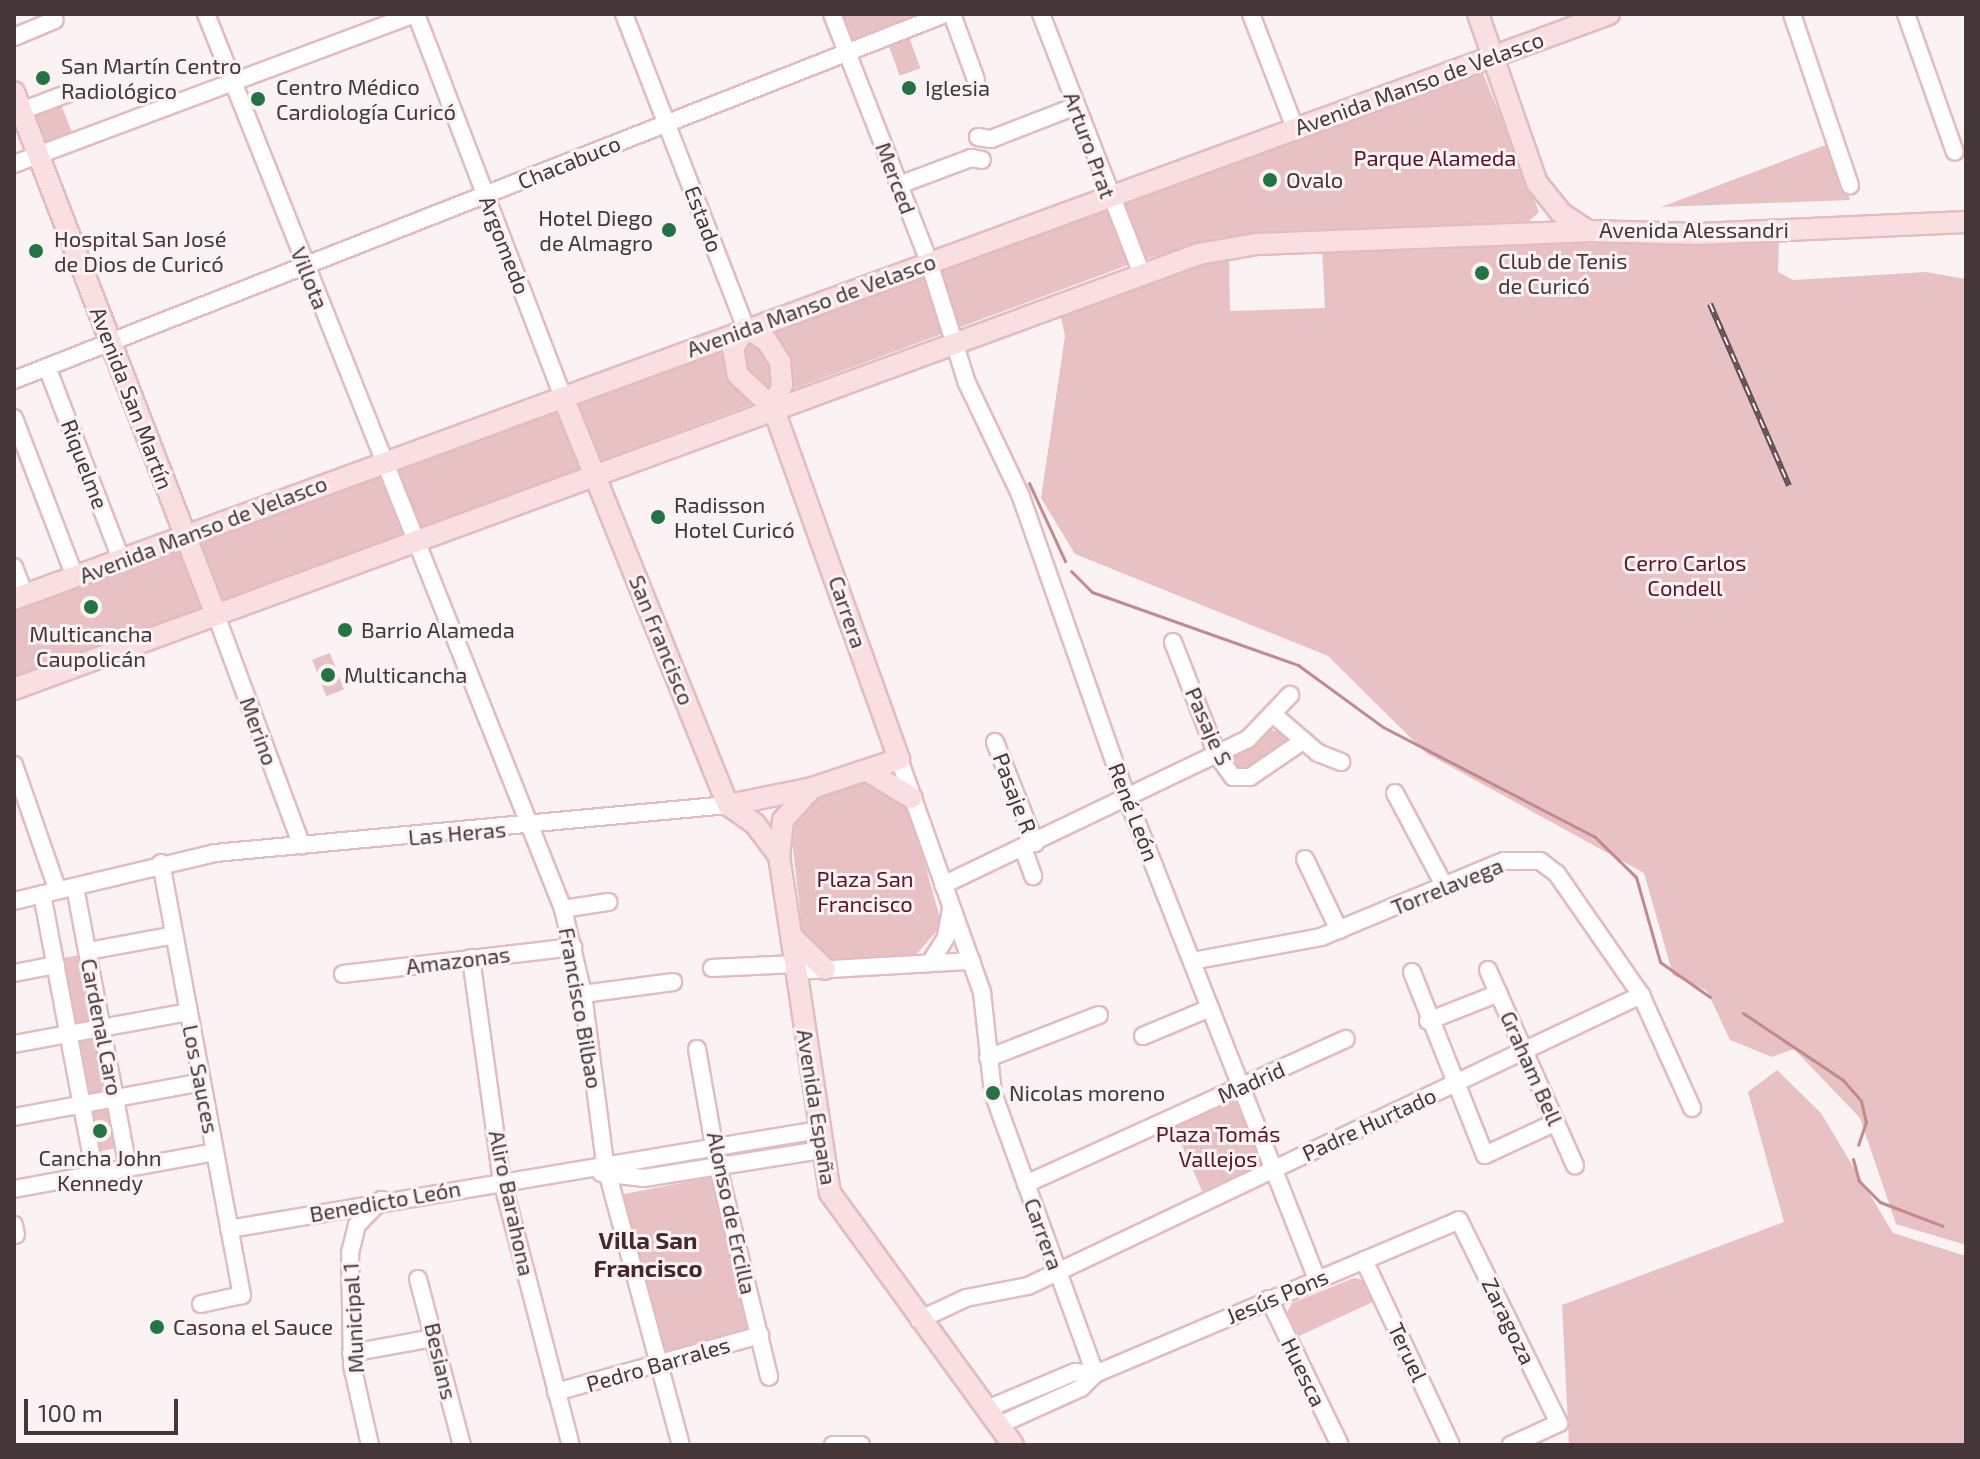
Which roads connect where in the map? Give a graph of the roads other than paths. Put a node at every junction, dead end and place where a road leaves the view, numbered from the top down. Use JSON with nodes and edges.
{"nodes":[{"id":1,"x":206,"y":14,"type":"edge"},
{"id":2,"x":416,"y":14,"type":"edge"},
{"id":3,"x":624,"y":14,"type":"edge"},
{"id":4,"x":832,"y":14,"type":"edge"},
{"id":5,"x":945,"y":14,"type":"edge"},
{"id":6,"x":952,"y":14,"type":"edge"},
{"id":7,"x":1041,"y":14,"type":"edge"},
{"id":8,"x":1251,"y":14,"type":"edge"},
{"id":9,"x":1478,"y":14,"type":"edge"},
{"id":10,"x":1609,"y":14,"type":"edge"},
{"id":11,"x":1792,"y":14,"type":"edge"},
{"id":12,"x":1906,"y":14,"type":"edge"},
{"id":13,"x":55,"y":20,"type":"dead end"},
{"id":14,"x":14,"y":37,"type":"edge"},
{"id":15,"x":847,"y":52,"type":"junction"},
{"id":16,"x":1493,"y":56,"type":"junction"},
{"id":17,"x":976,"y":80,"type":"dead end"},
{"id":18,"x":234,"y":84,"type":"junction"},
{"id":19,"x":69,"y":93,"type":"dead end"},
{"id":20,"x":18,"y":102,"type":"edge"},
{"id":21,"x":1076,"y":106,"type":"junction"},
{"id":22,"x":667,"y":124,"type":"junction"},
{"id":23,"x":1295,"y":128,"type":"junction"},
{"id":24,"x":978,"y":137,"type":"dead end"},
{"id":25,"x":1955,"y":152,"type":"dead end"},
{"id":26,"x":38,"y":155,"type":"junction"},
{"id":27,"x":982,"y":160,"type":"dead end"},
{"id":28,"x":14,"y":164,"type":"edge"},
{"id":29,"x":899,"y":185,"type":"junction"},
{"id":30,"x":1850,"y":185,"type":"dead end"},
{"id":31,"x":486,"y":195,"type":"junction"},
{"id":32,"x":1111,"y":195,"type":"junction"},
{"id":33,"x":1553,"y":206,"type":"junction"},
{"id":34,"x":1963,"y":224,"type":"edge"},
{"id":35,"x":1588,"y":231,"type":"junction"},
{"id":36,"x":1523,"y":233,"type":"junction"},
{"id":37,"x":929,"y":262,"type":"junction"},
{"id":38,"x":305,"y":266,"type":"junction"},
{"id":39,"x":1142,"y":274,"type":"junction"},
{"id":40,"x":746,"y":328,"type":"junction"},
{"id":41,"x":110,"y":343,"type":"junction"},
{"id":42,"x":952,"y":344,"type":"junction"},
{"id":43,"x":47,"y":367,"type":"junction"},
{"id":44,"x":14,"y":380,"type":"edge"},
{"id":45,"x":563,"y":397,"type":"junction"},
{"id":46,"x":774,"y":409,"type":"junction"},
{"id":47,"x":14,"y":418,"type":"edge"},
{"id":48,"x":383,"y":462,"type":"junction"},
{"id":49,"x":596,"y":475,"type":"junction"},
{"id":50,"x":186,"y":536,"type":"junction"},
{"id":51,"x":414,"y":542,"type":"junction"},
{"id":52,"x":122,"y":561,"type":"junction"},
{"id":53,"x":14,"y":567,"type":"edge"},
{"id":54,"x":75,"y":577,"type":"junction"},
{"id":55,"x":19,"y":597,"type":"edge"},
{"id":56,"x":216,"y":615,"type":"junction"},
{"id":57,"x":1173,"y":642,"type":"dead end"},
{"id":58,"x":14,"y":689,"type":"edge"},
{"id":59,"x":1290,"y":695,"type":"dead end"},
{"id":60,"x":1274,"y":715,"type":"junction"},
{"id":61,"x":1304,"y":740,"type":"junction"},
{"id":62,"x":995,"y":742,"type":"dead end"},
{"id":63,"x":1217,"y":755,"type":"junction"},
{"id":64,"x":899,"y":759,"type":"junction"},
{"id":65,"x":1341,"y":762,"type":"dead end"},
{"id":66,"x":14,"y":765,"type":"edge"},
{"id":67,"x":869,"y":772,"type":"junction"},
{"id":68,"x":812,"y":788,"type":"junction"},
{"id":69,"x":1395,"y":793,"type":"dead end"},
{"id":70,"x":912,"y":798,"type":"junction"},
{"id":71,"x":1128,"y":800,"type":"junction"},
{"id":72,"x":728,"y":805,"type":"junction"},
{"id":73,"x":528,"y":827,"type":"junction"},
{"id":74,"x":302,"y":846,"type":"junction"},
{"id":75,"x":1029,"y":846,"type":"junction"},
{"id":76,"x":779,"y":856,"type":"junction"},
{"id":77,"x":1305,"y":859,"type":"dead end"},
{"id":78,"x":161,"y":863,"type":"junction"},
{"id":79,"x":1033,"y":876,"type":"dead end"},
{"id":80,"x":943,"y":885,"type":"junction"},
{"id":81,"x":75,"y":887,"type":"junction"},
{"id":82,"x":1445,"y":887,"type":"junction"},
{"id":83,"x":50,"y":892,"type":"junction"},
{"id":84,"x":14,"y":901,"type":"edge"},
{"id":85,"x":608,"y":902,"type":"dead end"},
{"id":86,"x":563,"y":909,"type":"junction"},
{"id":87,"x":952,"y":909,"type":"junction"},
{"id":88,"x":1339,"y":930,"type":"junction"},
{"id":89,"x":790,"y":933,"type":"junction"},
{"id":90,"x":175,"y":935,"type":"junction"},
{"id":91,"x":573,"y":947,"type":"junction"},
{"id":92,"x":88,"y":951,"type":"junction"},
{"id":93,"x":471,"y":958,"type":"junction"},
{"id":94,"x":972,"y":961,"type":"junction"},
{"id":95,"x":1192,"y":961,"type":"junction"},
{"id":96,"x":930,"y":963,"type":"junction"},
{"id":97,"x":56,"y":965,"type":"junction"},
{"id":98,"x":795,"y":967,"type":"junction"},
{"id":99,"x":712,"y":968,"type":"dead end"},
{"id":100,"x":825,"y":969,"type":"junction"},
{"id":101,"x":1488,"y":970,"type":"dead end"},
{"id":102,"x":1412,"y":972,"type":"dead end"},
{"id":103,"x":14,"y":973,"type":"edge"},
{"id":104,"x":343,"y":974,"type":"dead end"},
{"id":105,"x":673,"y":982,"type":"dead end"},
{"id":106,"x":1499,"y":993,"type":"junction"},
{"id":107,"x":583,"y":994,"type":"junction"},
{"id":108,"x":1641,"y":995,"type":"junction"},
{"id":109,"x":1210,"y":1008,"type":"junction"},
{"id":110,"x":189,"y":1012,"type":"junction"},
{"id":111,"x":1099,"y":1015,"type":"dead end"},
{"id":112,"x":1428,"y":1021,"type":"junction"},
{"id":113,"x":102,"y":1028,"type":"junction"},
{"id":114,"x":68,"y":1034,"type":"junction"},
{"id":115,"x":1143,"y":1036,"type":"dead end"},
{"id":116,"x":1346,"y":1039,"type":"dead end"},
{"id":117,"x":14,"y":1044,"type":"edge"},
{"id":118,"x":697,"y":1049,"type":"dead end"},
{"id":119,"x":1524,"y":1050,"type":"junction"},
{"id":120,"x":988,"y":1058,"type":"junction"},
{"id":121,"x":202,"y":1082,"type":"junction"},
{"id":122,"x":1454,"y":1084,"type":"junction"},
{"id":123,"x":1241,"y":1086,"type":"junction"},
{"id":124,"x":115,"y":1099,"type":"junction"},
{"id":125,"x":82,"y":1105,"type":"junction"},
{"id":126,"x":1692,"y":1108,"type":"dead end"},
{"id":127,"x":14,"y":1117,"type":"edge"},
{"id":128,"x":1556,"y":1122,"type":"junction"},
{"id":129,"x":820,"y":1140,"type":"junction"},
{"id":130,"x":716,"y":1145,"type":"junction"},
{"id":131,"x":215,"y":1152,"type":"junction"},
{"id":132,"x":717,"y":1163,"type":"junction"},
{"id":133,"x":1575,"y":1165,"type":"dead end"},
{"id":134,"x":128,"y":1168,"type":"junction"},
{"id":135,"x":606,"y":1169,"type":"junction"},
{"id":136,"x":1273,"y":1169,"type":"junction"},
{"id":137,"x":95,"y":1174,"type":"junction"},
{"id":138,"x":502,"y":1181,"type":"junction"},
{"id":139,"x":1026,"y":1184,"type":"junction"},
{"id":140,"x":14,"y":1189,"type":"edge"},
{"id":141,"x":381,"y":1199,"type":"junction"},
{"id":142,"x":1459,"y":1220,"type":"joint"},
{"id":143,"x":229,"y":1229,"type":"junction"},
{"id":144,"x":1364,"y":1260,"type":"junction"},
{"id":145,"x":1058,"y":1272,"type":"junction"},
{"id":146,"x":418,"y":1279,"type":"dead end"},
{"id":147,"x":1317,"y":1279,"type":"junction"},
{"id":148,"x":1269,"y":1299,"type":"junction"},
{"id":149,"x":201,"y":1304,"type":"dead end"},
{"id":150,"x":919,"y":1320,"type":"junction"},
{"id":151,"x":760,"y":1335,"type":"junction"},
{"id":152,"x":433,"y":1338,"type":"junction"},
{"id":153,"x":351,"y":1353,"type":"junction"},
{"id":154,"x":657,"y":1365,"type":"junction"},
{"id":155,"x":1095,"y":1374,"type":"junction"},
{"id":156,"x":769,"y":1377,"type":"dead end"},
{"id":157,"x":556,"y":1392,"type":"junction"},
{"id":158,"x":993,"y":1417,"type":"junction"},
{"id":159,"x":859,"y":1443,"type":"edge"},
{"id":160,"x":370,"y":1445,"type":"edge"},
{"id":161,"x":462,"y":1445,"type":"edge"},
{"id":162,"x":571,"y":1445,"type":"edge"},
{"id":163,"x":681,"y":1445,"type":"edge"},
{"id":164,"x":833,"y":1445,"type":"edge"},
{"id":165,"x":1013,"y":1445,"type":"edge"},
{"id":166,"x":1340,"y":1445,"type":"edge"},
{"id":167,"x":1451,"y":1445,"type":"edge"},
{"id":168,"x":1511,"y":1445,"type":"edge"}],
"edges":[{"from":1,"to":18,"type":"street","name":"Villota"},
{"from":2,"to":18,"type":"street"},
{"from":2,"to":31,"type":"street","name":"Argomedo"},
{"from":3,"to":22,"type":"street","name":"Estado"},
{"from":4,"to":15,"type":"street","name":"Merced"},
{"from":5,"to":15,"type":"street","name":"Chacabuco"},
{"from":6,"to":17,"type":"street"},
{"from":7,"to":21,"type":"street","name":"Arturo Prat"},
{"from":8,"to":23,"type":"street"},
{"from":9,"to":16,"type":"main road","name":"Avenida Alessandri"},
{"from":10,"to":16,"type":"main road","name":"Avenida Manso de Velasco"},
{"from":11,"to":30,"type":"street"},
{"from":12,"to":25,"type":"street"},
{"from":13,"to":14,"type":"street"},
{"from":15,"to":22,"type":"street","name":"Chacabuco"},
{"from":15,"to":29,"type":"street","name":"Merced"},
{"from":16,"to":23,"type":"main road","name":"Avenida Manso de Velasco"},
{"from":16,"to":33,"type":"main road","name":"Avenida Alessandri"},
{"from":18,"to":26,"type":"street"},
{"from":18,"to":38,"type":"street","name":"Villota"},
{"from":19,"to":20,"type":"street"},
{"from":20,"to":26,"type":"main road","name":"Avenida San Martín"},
{"from":21,"to":24,"type":"street"},
{"from":21,"to":32,"type":"street","name":"Arturo Prat"},
{"from":22,"to":31,"type":"street","name":"Chacabuco"},
{"from":22,"to":40,"type":"street","name":"Estado"},
{"from":23,"to":32,"type":"main road","name":"Avenida Manso de Velasco"},
{"from":26,"to":28,"type":"street"},
{"from":26,"to":41,"type":"main road","name":"Avenida San Martín"},
{"from":27,"to":29,"type":"street"},
{"from":29,"to":37,"type":"street","name":"Merced"},
{"from":31,"to":38,"type":"street","name":"Chacabuco"},
{"from":31,"to":45,"type":"street","name":"Argomedo"},
{"from":32,"to":37,"type":"main road","name":"Avenida Manso de Velasco"},
{"from":32,"to":39,"type":"street","name":"Arturo Prat"},
{"from":33,"to":35,"type":"main road","name":"Avenida Alessandri"},
{"from":33,"to":36,"type":"main road"},
{"from":34,"to":35,"type":"main road","name":"Avenida Alessandri"},
{"from":35,"to":36,"type":"main road"},
{"from":36,"to":39,"type":"main road"},
{"from":37,"to":40,"type":"main road","name":"Avenida Manso de Velasco"},
{"from":37,"to":42,"type":"street","name":"Merced"},
{"from":38,"to":41,"type":"street","name":"Chacabuco"},
{"from":38,"to":48,"type":"street","name":"Villota"},
{"from":39,"to":42,"type":"main road"},
{"from":40,"to":45,"type":"main road","name":"Avenida Manso de Velasco"},
{"from":40,"to":46,"type":"main road","name":"Carrera"},
{"from":40,"to":46,"type":"main road"},
{"from":41,"to":43,"type":"street","name":"Chacabuco"},
{"from":41,"to":50,"type":"main road","name":"Avenida San Martín"},
{"from":42,"to":46,"type":"main road"},
{"from":42,"to":71,"type":"street","name":"René León"},
{"from":43,"to":44,"type":"street","name":"Chacabuco"},
{"from":43,"to":52,"type":"street","name":"Riquelme"},
{"from":45,"to":48,"type":"main road","name":"Avenida Manso de Velasco"},
{"from":45,"to":49,"type":"main road","name":"Argomedo"},
{"from":46,"to":49,"type":"main road"},
{"from":46,"to":64,"type":"main road","name":"Carrera"},
{"from":47,"to":54,"type":"street"},
{"from":48,"to":50,"type":"main road","name":"Avenida Manso de Velasco"},
{"from":48,"to":51,"type":"street","name":"Villota"},
{"from":49,"to":51,"type":"main road"},
{"from":49,"to":72,"type":"main road","name":"San Francisco"},
{"from":50,"to":52,"type":"main road","name":"Avenida Manso de Velasco"},
{"from":50,"to":56,"type":"main road","name":"Avenida San Martín"},
{"from":51,"to":56,"type":"main road"},
{"from":51,"to":73,"type":"street","name":"Francisco Bilbao"},
{"from":52,"to":54,"type":"main road","name":"Avenida Manso de Velasco"},
{"from":53,"to":55,"type":"street"},
{"from":54,"to":55,"type":"main road","name":"Avenida Manso de Velasco"},
{"from":56,"to":58,"type":"main road"},
{"from":56,"to":74,"type":"street","name":"Merino"},
{"from":57,"to":63,"type":"street","name":"Pasaje S"},
{"from":59,"to":60,"type":"street"},
{"from":60,"to":61,"type":"street"},
{"from":60,"to":63,"type":"street"},
{"from":61,"to":63,"type":"street","name":"Pasaje S"},
{"from":61,"to":65,"type":"street"},
{"from":62,"to":75,"type":"street","name":"Pasaje R"},
{"from":63,"to":71,"type":"street"},
{"from":64,"to":67,"type":"main road","name":"Las Heras"},
{"from":64,"to":70,"type":"street","name":"Carrera"},
{"from":66,"to":83,"type":"street","name":"Cardenal Caro"},
{"from":67,"to":68,"type":"main road","name":"Las Heras"},
{"from":67,"to":70,"type":"main road"},
{"from":68,"to":72,"type":"main road","name":"Las Heras"},
{"from":68,"to":76,"type":"main road","name":"Avenida España"},
{"from":69,"to":82,"type":"street"},
{"from":70,"to":80,"type":"street","name":"Carrera"},
{"from":71,"to":75,"type":"street"},
{"from":71,"to":95,"type":"street","name":"René León"},
{"from":72,"to":73,"type":"street","name":"Las Heras"},
{"from":72,"to":76,"type":"main road","name":"Avenida España"},
{"from":73,"to":74,"type":"street","name":"Las Heras"},
{"from":73,"to":86,"type":"street","name":"Francisco Bilbao"},
{"from":74,"to":78,"type":"street","name":"Las Heras"},
{"from":75,"to":79,"type":"street","name":"Pasaje R"},
{"from":75,"to":80,"type":"street"},
{"from":76,"to":89,"type":"main road","name":"Avenida España"},
{"from":77,"to":88,"type":"street"},
{"from":78,"to":81,"type":"street","name":"Las Heras"},
{"from":78,"to":90,"type":"street","name":"Los Sauces"},
{"from":80,"to":87,"type":"street","name":"Carrera"},
{"from":81,"to":83,"type":"street","name":"Las Heras"},
{"from":81,"to":92,"type":"street","name":"Cardenal Caro"},
{"from":82,"to":88,"type":"street","name":"Torrelavega"},
{"from":82,"to":108,"type":"street","name":"Torrelavega"},
{"from":83,"to":84,"type":"street","name":"Las Heras"},
{"from":83,"to":97,"type":"street","name":"Cardenal Caro"},
{"from":85,"to":86,"type":"street"},
{"from":86,"to":91,"type":"street","name":"Francisco Bilbao"},
{"from":87,"to":94,"type":"street","name":"Carrera"},
{"from":87,"to":96,"type":"street"},
{"from":88,"to":95,"type":"street","name":"Torrelavega"},
{"from":89,"to":98,"type":"main road","name":"Avenida España"},
{"from":89,"to":100,"type":"main road"},
{"from":90,"to":92,"type":"street"},
{"from":90,"to":110,"type":"street","name":"Los Sauces"},
{"from":91,"to":93,"type":"street","name":"Amazonas"},
{"from":91,"to":107,"type":"street","name":"Francisco Bilbao"},
{"from":92,"to":113,"type":"street","name":"Cardenal Caro"},
{"from":93,"to":104,"type":"street","name":"Amazonas"},
{"from":93,"to":138,"type":"street","name":"Aliro Barahona"},
{"from":94,"to":96,"type":"street"},
{"from":94,"to":120,"type":"street","name":"Carrera"},
{"from":95,"to":109,"type":"street","name":"René León"},
{"from":96,"to":100,"type":"street"},
{"from":97,"to":103,"type":"street"},
{"from":97,"to":114,"type":"street","name":"Cardenal Caro"},
{"from":98,"to":99,"type":"street"},
{"from":98,"to":100,"type":"street"},
{"from":98,"to":129,"type":"main road","name":"Avenida España"},
{"from":101,"to":106,"type":"street","name":"Graham Bell"},
{"from":102,"to":112,"type":"street"},
{"from":105,"to":107,"type":"street"},
{"from":106,"to":112,"type":"street"},
{"from":106,"to":119,"type":"street","name":"Graham Bell"},
{"from":107,"to":135,"type":"street","name":"Francisco Bilbao"},
{"from":108,"to":119,"type":"street","name":"Padre Hurtado"},
{"from":108,"to":126,"type":"street","name":"Torrelavega"},
{"from":109,"to":115,"type":"street"},
{"from":109,"to":123,"type":"street","name":"René León"},
{"from":110,"to":113,"type":"street"},
{"from":110,"to":121,"type":"street","name":"Los Sauces"},
{"from":111,"to":120,"type":"street"},
{"from":112,"to":122,"type":"street"},
{"from":113,"to":114,"type":"street"},
{"from":113,"to":124,"type":"street","name":"Cardenal Caro"},
{"from":114,"to":117,"type":"street"},
{"from":114,"to":125,"type":"street","name":"Cardenal Caro"},
{"from":116,"to":123,"type":"street","name":"Madrid"},
{"from":118,"to":130,"type":"street","name":"Alonso de Ercilla"},
{"from":119,"to":122,"type":"street","name":"Padre Hurtado"},
{"from":119,"to":128,"type":"street","name":"Graham Bell"},
{"from":120,"to":139,"type":"street","name":"Carrera"},
{"from":121,"to":124,"type":"street"},
{"from":121,"to":131,"type":"street","name":"Los Sauces"},
{"from":122,"to":128,"type":"street"},
{"from":122,"to":136,"type":"street","name":"Padre Hurtado"},
{"from":123,"to":136,"type":"street","name":"René León"},
{"from":123,"to":139,"type":"street","name":"Madrid"},
{"from":124,"to":125,"type":"street"},
{"from":124,"to":134,"type":"street","name":"Cardenal Caro"},
{"from":125,"to":127,"type":"street"},
{"from":125,"to":137,"type":"street","name":"Cardenal Caro"},
{"from":128,"to":133,"type":"street","name":"Graham Bell"},
{"from":129,"to":130,"type":"street","name":"Benedicto León"},
{"from":129,"to":132,"type":"street","name":"Benedicto León"},
{"from":129,"to":150,"type":"main road","name":"Avenida España"},
{"from":130,"to":132,"type":"street","name":"Alonso de Ercilla"},
{"from":130,"to":135,"type":"street","name":"Benedicto León"},
{"from":131,"to":134,"type":"street"},
{"from":131,"to":143,"type":"street","name":"Los Sauces"},
{"from":132,"to":135,"type":"street","name":"Benedicto León"},
{"from":132,"to":151,"type":"street","name":"Alonso de Ercilla"},
{"from":134,"to":137,"type":"street"},
{"from":135,"to":138,"type":"street","name":"Benedicto León"},
{"from":135,"to":154,"type":"street","name":"Francisco Bilbao"},
{"from":136,"to":145,"type":"street","name":"Padre Hurtado"},
{"from":136,"to":147,"type":"street","name":"René León"},
{"from":137,"to":140,"type":"street"},
{"from":138,"to":141,"type":"street","name":"Benedicto León"},
{"from":138,"to":157,"type":"street","name":"Aliro Barahona"},
{"from":139,"to":145,"type":"street","name":"Carrera"},
{"from":141,"to":143,"type":"street","name":"Benedicto León"},
{"from":141,"to":153,"type":"street","name":"Municipal 1"},
{"from":142,"to":144,"type":"street","name":"Jesús Pons"},
{"from":142,"to":168,"type":"street","name":"Zaragoza"},
{"from":143,"to":149,"type":"street","name":"Los Sauces"},
{"from":144,"to":147,"type":"street","name":"Jesús Pons"},
{"from":144,"to":167,"type":"street","name":"Teruel"},
{"from":145,"to":150,"type":"street","name":"Padre Hurtado"},
{"from":145,"to":155,"type":"street","name":"Carrera"},
{"from":146,"to":152,"type":"street","name":"Besians"},
{"from":147,"to":148,"type":"street","name":"Jesús Pons"},
{"from":148,"to":155,"type":"street","name":"Jesús Pons"},
{"from":148,"to":166,"type":"street","name":"Huesca"},
{"from":150,"to":158,"type":"main road","name":"Avenida España"},
{"from":151,"to":154,"type":"street","name":"Pedro Barrales"},
{"from":151,"to":156,"type":"street","name":"Alonso de Ercilla"},
{"from":152,"to":153,"type":"street"},
{"from":152,"to":161,"type":"street","name":"Besians"},
{"from":153,"to":160,"type":"street","name":"Municipal 1"},
{"from":154,"to":157,"type":"street","name":"Pedro Barrales"},
{"from":154,"to":163,"type":"street","name":"Francisco Bilbao"},
{"from":155,"to":158,"type":"street","name":"Jesús Pons"},
{"from":157,"to":162,"type":"street","name":"Aliro Barahona"},
{"from":158,"to":165,"type":"main road","name":"Avenida España"},
{"from":159,"to":164,"type":"street"}]}
